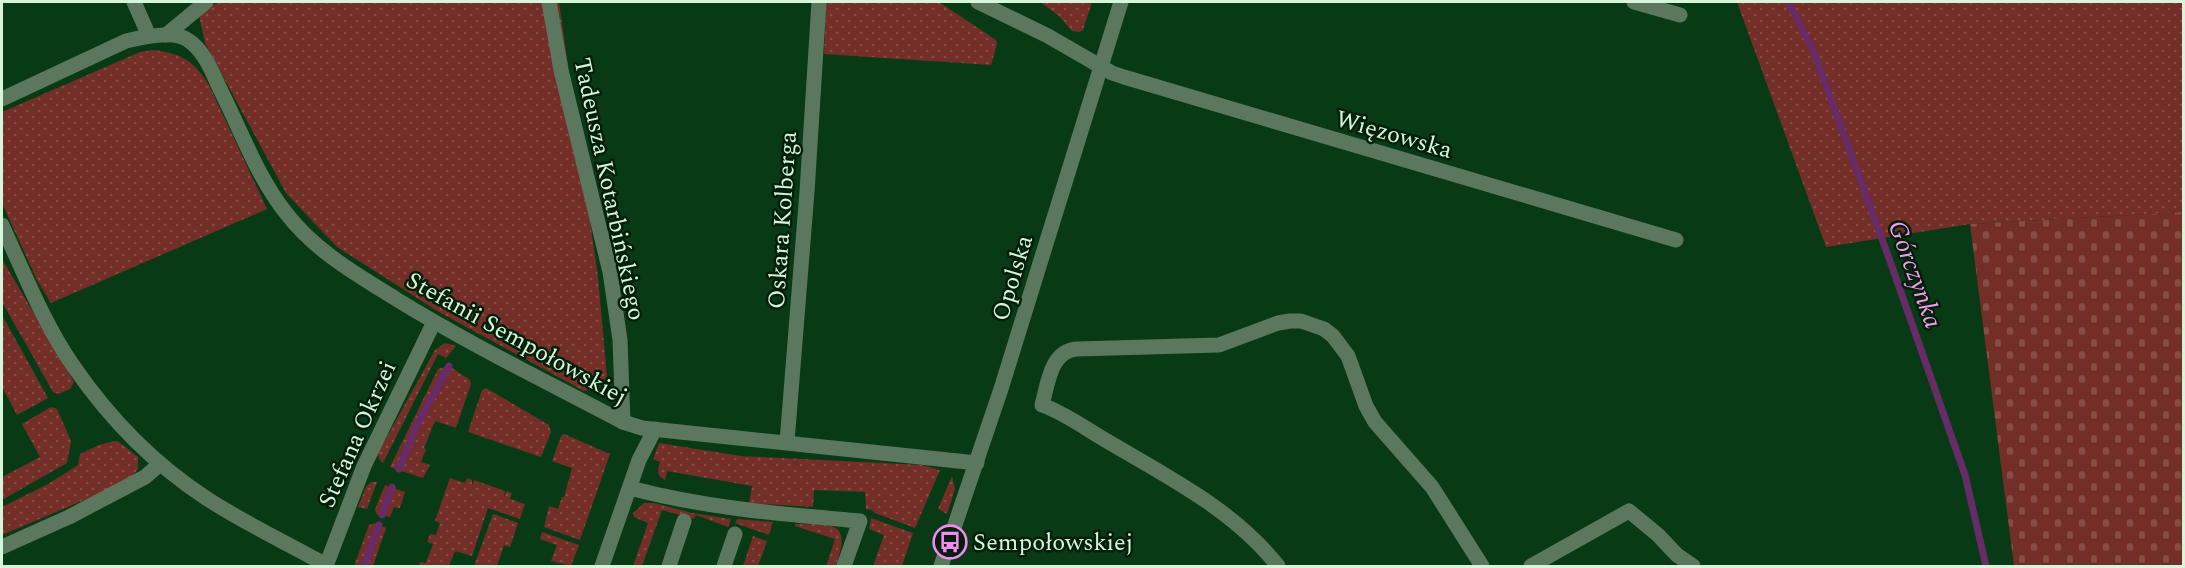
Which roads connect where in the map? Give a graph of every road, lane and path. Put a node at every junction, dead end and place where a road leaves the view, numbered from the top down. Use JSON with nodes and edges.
{"nodes":[{"id":1,"x":134,"y":2,"type":"edge"},
{"id":2,"x":206,"y":2,"type":"edge"},
{"id":3,"x":549,"y":2,"type":"edge"},
{"id":4,"x":819,"y":2,"type":"edge"},
{"id":5,"x":978,"y":2,"type":"edge"},
{"id":6,"x":1121,"y":2,"type":"edge"},
{"id":7,"x":1634,"y":2,"type":"edge"},
{"id":8,"x":1680,"y":15,"type":"dead end"},
{"id":9,"x":166,"y":35,"type":"junction"},
{"id":10,"x":148,"y":36,"type":"junction"},
{"id":11,"x":1101,"y":65,"type":"junction"},
{"id":12,"x":2,"y":99,"type":"edge"},
{"id":13,"x":2,"y":225,"type":"edge"},
{"id":14,"x":1676,"y":240,"type":"dead end"},
{"id":15,"x":434,"y":322,"type":"junction"},
{"id":16,"x":623,"y":422,"type":"junction"},
{"id":17,"x":655,"y":429,"type":"junction"},
{"id":18,"x":787,"y":442,"type":"junction"},
{"id":19,"x":977,"y":463,"type":"junction"},
{"id":20,"x":160,"y":464,"type":"junction"},
{"id":21,"x":630,"y":488,"type":"junction"},
{"id":22,"x":684,"y":521,"type":"dead end"},
{"id":23,"x":735,"y":534,"type":"dead end"},
{"id":24,"x":2,"y":547,"type":"edge"},
{"id":25,"x":326,"y":566,"type":"edge"},
{"id":26,"x":602,"y":567,"type":"edge"},
{"id":27,"x":669,"y":567,"type":"edge"},
{"id":28,"x":724,"y":567,"type":"edge"},
{"id":29,"x":844,"y":567,"type":"edge"},
{"id":30,"x":941,"y":567,"type":"edge"},
{"id":31,"x":1278,"y":567,"type":"edge"},
{"id":32,"x":1482,"y":567,"type":"edge"},
{"id":33,"x":1531,"y":567,"type":"edge"},
{"id":34,"x":1693,"y":567,"type":"edge"}],
"edges":[{"from":1,"to":10,"type":"street"},
{"from":2,"to":9,"type":"street"},
{"from":3,"to":16,"type":"street","name":"Tadeusza Kotarbińskiego"},
{"from":4,"to":18,"type":"street","name":"Oskara Kolberga"},
{"from":5,"to":11,"type":"street","name":"Więzowska"},
{"from":6,"to":11,"type":"street","name":"Opolska"},
{"from":7,"to":8,"type":"street"},
{"from":9,"to":10,"type":"street"},
{"from":9,"to":15,"type":"street","name":"Stefanii Sempołowskiej"},
{"from":10,"to":12,"type":"street"},
{"from":11,"to":14,"type":"street","name":"Więzowska"},
{"from":11,"to":19,"type":"street","name":"Opolska"},
{"from":13,"to":20,"type":"street"},
{"from":15,"to":16,"type":"street","name":"Stefanii Sempołowskiej"},
{"from":15,"to":25,"type":"street","name":"Stefana Okrzei"},
{"from":16,"to":17,"type":"street","name":"Stefanii Sempołowskiej"},
{"from":17,"to":18,"type":"street","name":"Stefanii Sempołowskiej"},
{"from":17,"to":21,"type":"street"},
{"from":18,"to":19,"type":"street","name":"Stefanii Sempołowskiej"},
{"from":19,"to":30,"type":"street","name":"Opolska"},
{"from":20,"to":24,"type":"street"},
{"from":20,"to":25,"type":"street"},
{"from":21,"to":26,"type":"street"},
{"from":21,"to":29,"type":"street"},
{"from":22,"to":27,"type":"street"},
{"from":23,"to":28,"type":"street"},
{"from":31,"to":32,"type":"street"},
{"from":33,"to":34,"type":"street"}]}
